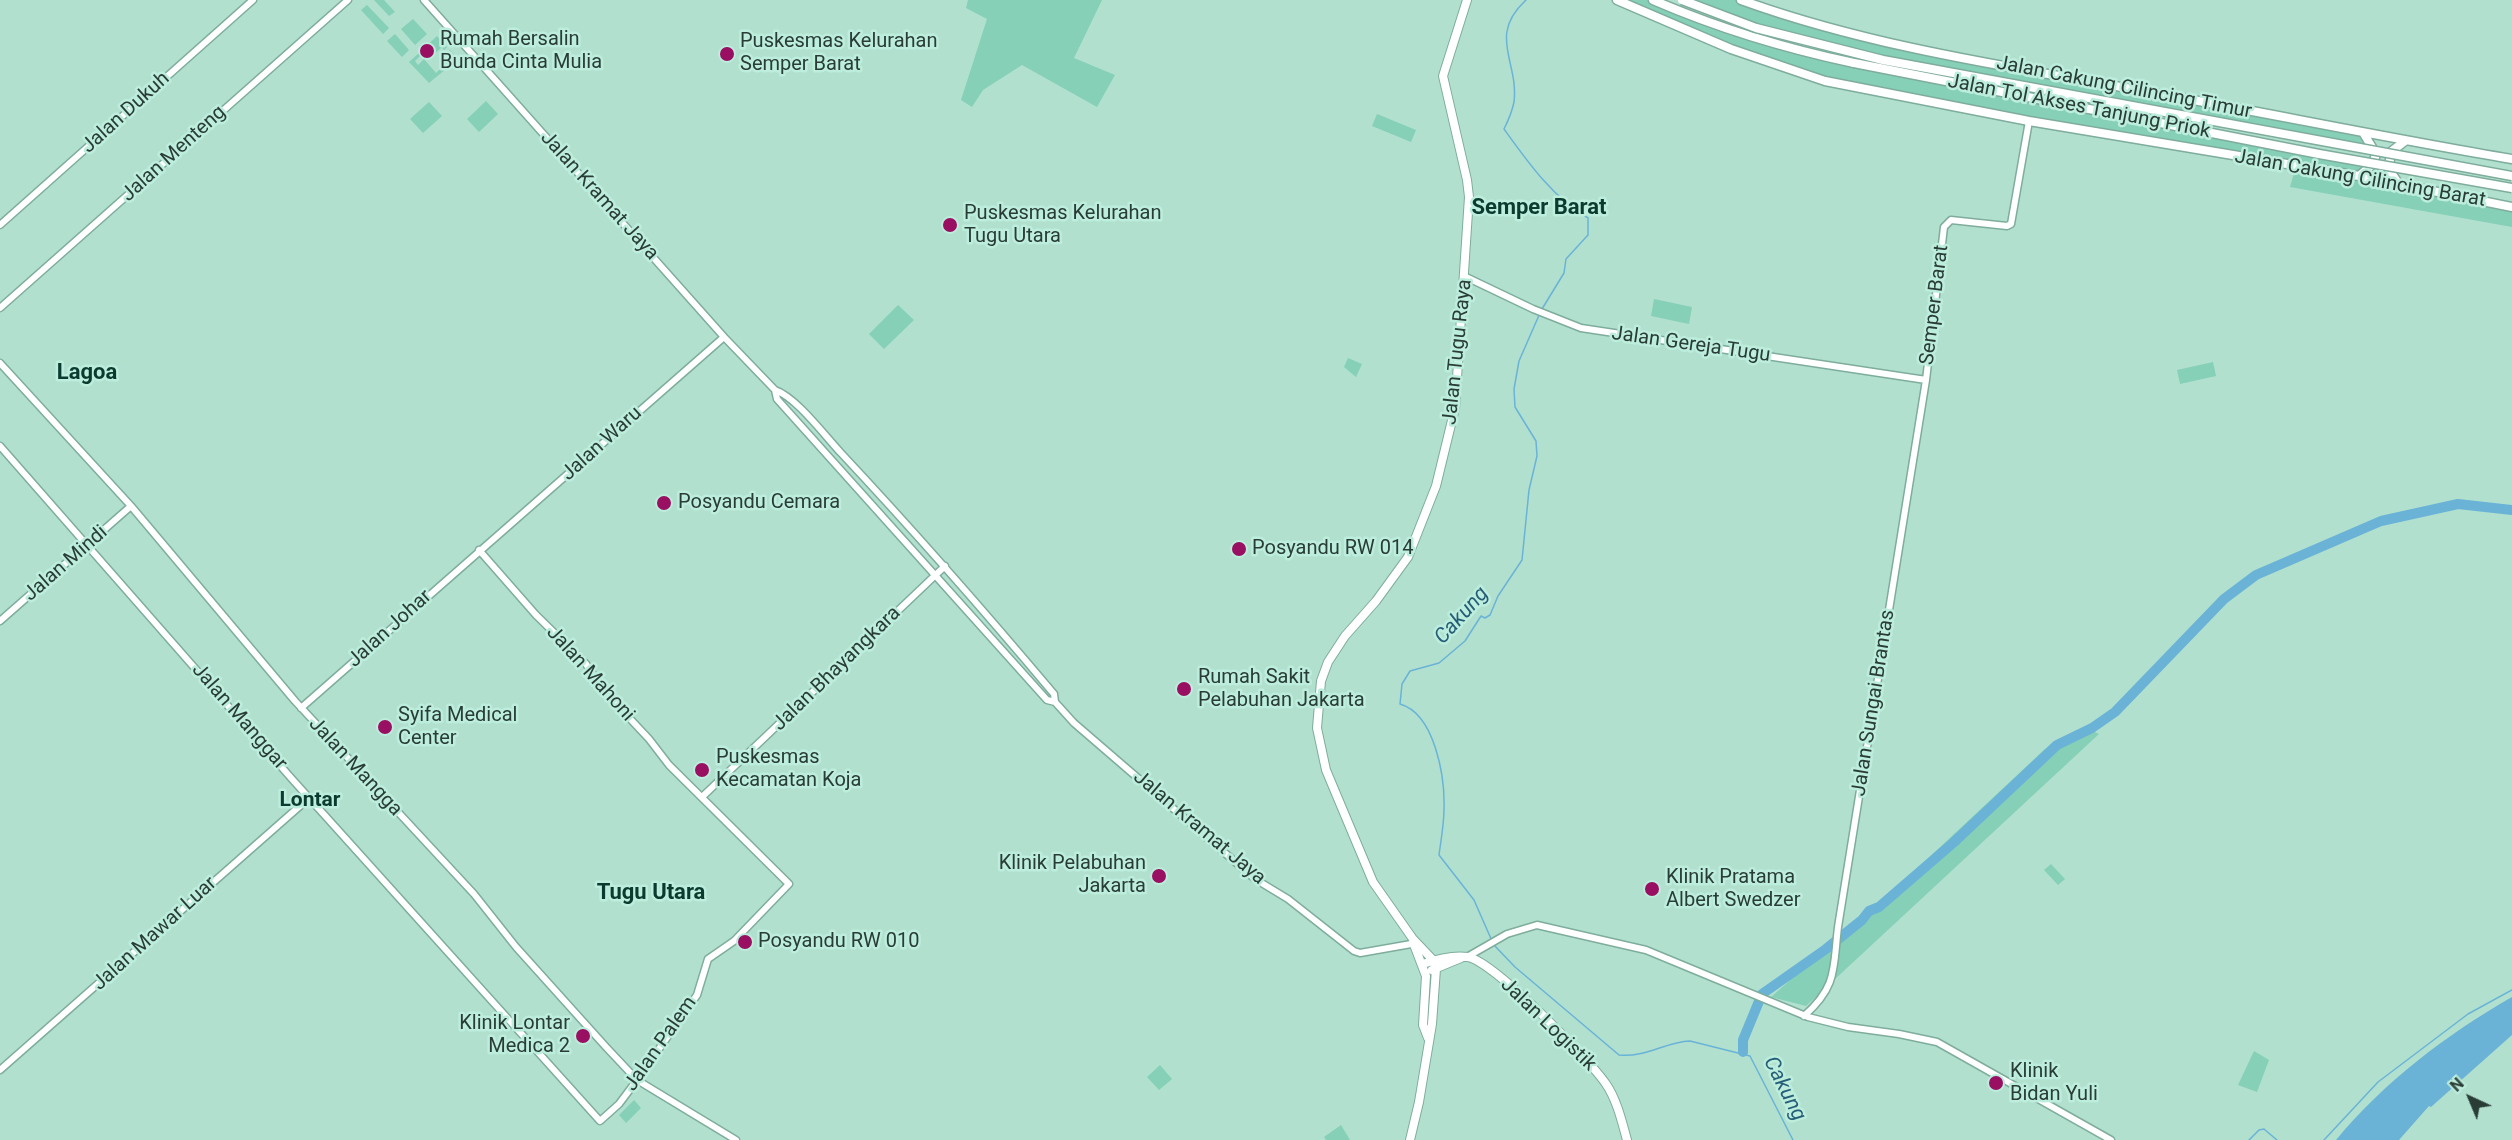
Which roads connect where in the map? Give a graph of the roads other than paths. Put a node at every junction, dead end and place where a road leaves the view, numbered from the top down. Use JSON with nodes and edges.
{"nodes":[{"id":1,"x":253,"y":0,"type":"edge"},
{"id":2,"x":348,"y":0,"type":"edge"},
{"id":3,"x":424,"y":0,"type":"edge"},
{"id":4,"x":1467,"y":0,"type":"edge"},
{"id":5,"x":1617,"y":0,"type":"edge"},
{"id":6,"x":1653,"y":0,"type":"edge"},
{"id":7,"x":1682,"y":0,"type":"edge"},
{"id":8,"x":1741,"y":0,"type":"edge"},
{"id":9,"x":2029,"y":121,"type":"junction"},
{"id":10,"x":2364,"y":134,"type":"junction"},
{"id":11,"x":2405,"y":141,"type":"junction"},
{"id":12,"x":2512,"y":159,"type":"edge"},
{"id":13,"x":2359,"y":176,"type":"junction"},
{"id":14,"x":2512,"y":176,"type":"edge"},
{"id":15,"x":2400,"y":186,"type":"junction"},
{"id":16,"x":2512,"y":189,"type":"edge"},
{"id":17,"x":2512,"y":207,"type":"edge"},
{"id":18,"x":0,"y":225,"type":"edge"},
{"id":19,"x":1466,"y":277,"type":"junction"},
{"id":20,"x":0,"y":308,"type":"edge"},
{"id":21,"x":724,"y":337,"type":"junction"},
{"id":22,"x":0,"y":363,"type":"edge"},
{"id":23,"x":1926,"y":380,"type":"junction"},
{"id":24,"x":775,"y":390,"type":"junction"},
{"id":25,"x":0,"y":446,"type":"edge"},
{"id":26,"x":130,"y":506,"type":"junction"},
{"id":27,"x":88,"y":545,"type":"junction"},
{"id":28,"x":479,"y":550,"type":"junction"},
{"id":29,"x":945,"y":566,"type":"junction"},
{"id":30,"x":936,"y":575,"type":"junction"},
{"id":31,"x":0,"y":621,"type":"edge"},
{"id":32,"x":1054,"y":702,"type":"junction"},
{"id":33,"x":302,"y":708,"type":"junction"},
{"id":34,"x":702,"y":797,"type":"junction"},
{"id":35,"x":309,"y":798,"type":"junction"},
{"id":36,"x":789,"y":884,"type":"joint"},
{"id":37,"x":1415,"y":941,"type":"junction"},
{"id":38,"x":1464,"y":957,"type":"junction"},
{"id":39,"x":1432,"y":960,"type":"junction"},
{"id":40,"x":1424,"y":968,"type":"junction"},
{"id":41,"x":1436,"y":969,"type":"junction"},
{"id":42,"x":1804,"y":1016,"type":"junction"},
{"id":43,"x":1428,"y":1038,"type":"junction"},
{"id":44,"x":0,"y":1070,"type":"edge"},
{"id":45,"x":637,"y":1080,"type":"junction"},
{"id":46,"x":598,"y":1120,"type":"joint"},
{"id":47,"x":736,"y":1140,"type":"edge"},
{"id":48,"x":1410,"y":1140,"type":"edge"},
{"id":49,"x":1627,"y":1140,"type":"edge"},
{"id":50,"x":2111,"y":1140,"type":"edge"}],
"edges":[{"from":1,"to":18,"type":"street","name":"Jalan Dukuh"},
{"from":2,"to":20,"type":"street","name":"Jalan Menteng"},
{"from":3,"to":21,"type":"street","name":"Jalan Kramat Jaya"},
{"from":4,"to":19,"type":"main road","name":"Jalan Tugu Raya"},
{"from":5,"to":9,"type":"highway","name":"Jalan Cakung Cilincing Barat"},
{"from":6,"to":16,"type":"highway","name":"Jalan Tol Akses Tanjung Priok","bridge":true},
{"from":7,"to":14,"type":"highway","name":"Jalan Tol Akses Tanjung Priok","bridge":true},
{"from":8,"to":10,"type":"highway","name":"Jalan Cakung Cilincing Timur"},
{"from":9,"to":13,"type":"highway","name":"Jalan Cakung Cilincing Barat"},
{"from":9,"to":23,"type":"street","name":"Semper Barat"},
{"from":10,"to":11,"type":"highway","name":"Jalan Cakung Cilincing Timur"},
{"from":10,"to":13,"type":"highway"},
{"from":11,"to":12,"type":"highway","name":"Jalan Cakung Cilincing Timur"},
{"from":11,"to":15,"type":"highway"},
{"from":13,"to":15,"type":"highway","name":"Jalan Cakung Cilincing Barat"},
{"from":15,"to":17,"type":"highway","name":"Jalan Cakung Cilincing Barat"},
{"from":19,"to":23,"type":"street","name":"Jalan Gereja Tugu"},
{"from":19,"to":37,"type":"main road","name":"Jalan Tugu Raya"},
{"from":21,"to":24,"type":"street","name":"Jalan Kramat Jaya"},
{"from":21,"to":28,"type":"street","name":"Jalan Waru"},
{"from":22,"to":26,"type":"street","name":"Jalan Mangga"},
{"from":23,"to":42,"type":"street","name":"Jalan Sungai Brantas"},
{"from":24,"to":29,"type":"street","name":"Jalan Kramat Jaya"},
{"from":24,"to":30,"type":"street","name":"Jalan Kramat Jaya"},
{"from":25,"to":27,"type":"street","name":"Jalan Manggar"},
{"from":26,"to":27,"type":"street","name":"Jalan Mindi"},
{"from":26,"to":33,"type":"street","name":"Jalan Mangga"},
{"from":27,"to":31,"type":"street","name":"Jalan Mindi"},
{"from":27,"to":35,"type":"street","name":"Jalan Manggar"},
{"from":28,"to":33,"type":"street","name":"Jalan Johar"},
{"from":28,"to":34,"type":"street","name":"Jalan Mahoni"},
{"from":29,"to":30,"type":"street","name":"Jalan Bhayangkara"},
{"from":29,"to":32,"type":"street","name":"Jalan Kramat Jaya"},
{"from":30,"to":32,"type":"street","name":"Jalan Kramat Jaya"},
{"from":30,"to":34,"type":"street","name":"Jalan Bhayangkara"},
{"from":32,"to":37,"type":"street","name":"Jalan Kramat Jaya"},
{"from":33,"to":45,"type":"street","name":"Jalan Mangga"},
{"from":34,"to":36,"type":"street","name":"Jalan Mahoni"},
{"from":35,"to":44,"type":"street","name":"Jalan Mawar Luar"},
{"from":35,"to":46,"type":"street","name":"Jalan Manggar"},
{"from":36,"to":45,"type":"street","name":"Jalan Palem"},
{"from":37,"to":39,"type":"main road"},
{"from":37,"to":40,"type":"main road"},
{"from":38,"to":39,"type":"main road"},
{"from":38,"to":41,"type":"main road"},
{"from":38,"to":42,"type":"street"},
{"from":38,"to":49,"type":"main road","name":"Jalan Logistik"},
{"from":39,"to":40,"type":"main road"},
{"from":39,"to":41,"type":"main road"},
{"from":40,"to":41,"type":"main road"},
{"from":40,"to":43,"type":"main road"},
{"from":41,"to":43,"type":"main road"},
{"from":42,"to":50,"type":"street"},
{"from":43,"to":48,"type":"main road"},
{"from":45,"to":46,"type":"street","name":"Jalan Palem"},
{"from":45,"to":47,"type":"street","name":"Jalan Mangga"}]}
